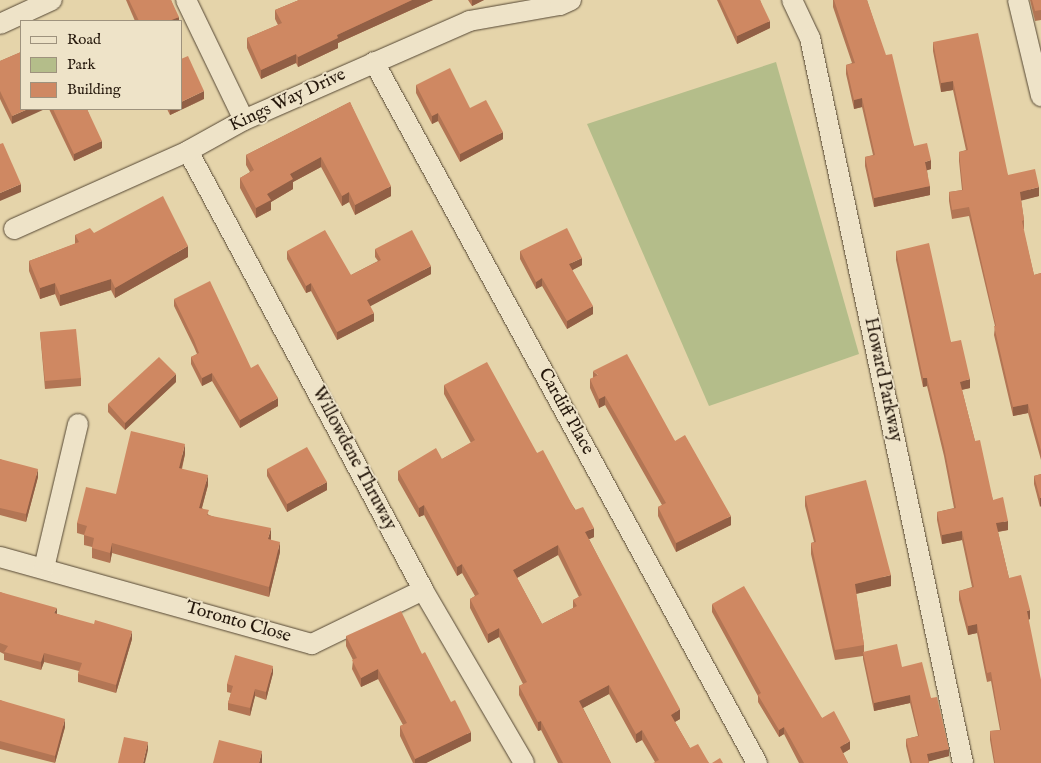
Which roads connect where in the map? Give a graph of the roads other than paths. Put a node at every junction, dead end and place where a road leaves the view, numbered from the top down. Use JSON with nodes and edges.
{"nodes":[{"id":1,"x":52,"y":0,"type":"edge"},
{"id":2,"x":186,"y":0,"type":"edge"},
{"id":3,"x":571,"y":0,"type":"edge"},
{"id":4,"x":792,"y":0,"type":"edge"},
{"id":5,"x":1018,"y":0,"type":"edge"},
{"id":6,"x":0,"y":24,"type":"edge"},
{"id":7,"x":374,"y":62,"type":"junction"},
{"id":8,"x":1041,"y":96,"type":"edge"},
{"id":9,"x":244,"y":120,"type":"junction"},
{"id":10,"x":188,"y":151,"type":"junction"},
{"id":11,"x":14,"y":229,"type":"dead end"},
{"id":12,"x":78,"y":424,"type":"dead end"},
{"id":13,"x":0,"y":557,"type":"edge"},
{"id":14,"x":44,"y":568,"type":"junction"},
{"id":15,"x":423,"y":590,"type":"junction"},
{"id":16,"x":524,"y":763,"type":"edge"},
{"id":17,"x":757,"y":763,"type":"edge"},
{"id":18,"x":963,"y":763,"type":"edge"}],
"edges":[{"from":1,"to":6,"type":"street"},
{"from":2,"to":9,"type":"street"},
{"from":3,"to":7,"type":"street","name":"Kings Way Drive"},
{"from":4,"to":18,"type":"street","name":"Howard Parkway"},
{"from":5,"to":8,"type":"street"},
{"from":7,"to":9,"type":"street","name":"Kings Way Drive"},
{"from":7,"to":17,"type":"street","name":"Cardiff Place"},
{"from":9,"to":10,"type":"street","name":"Kings Way Drive"},
{"from":10,"to":11,"type":"street","name":"Kings Way Drive"},
{"from":10,"to":15,"type":"street","name":"Willowdene Thruway"},
{"from":12,"to":14,"type":"street"},
{"from":13,"to":14,"type":"street","name":"Toronto Close"},
{"from":14,"to":15,"type":"street","name":"Toronto Close"},
{"from":15,"to":16,"type":"street","name":"Willowdene Thruway"}]}
